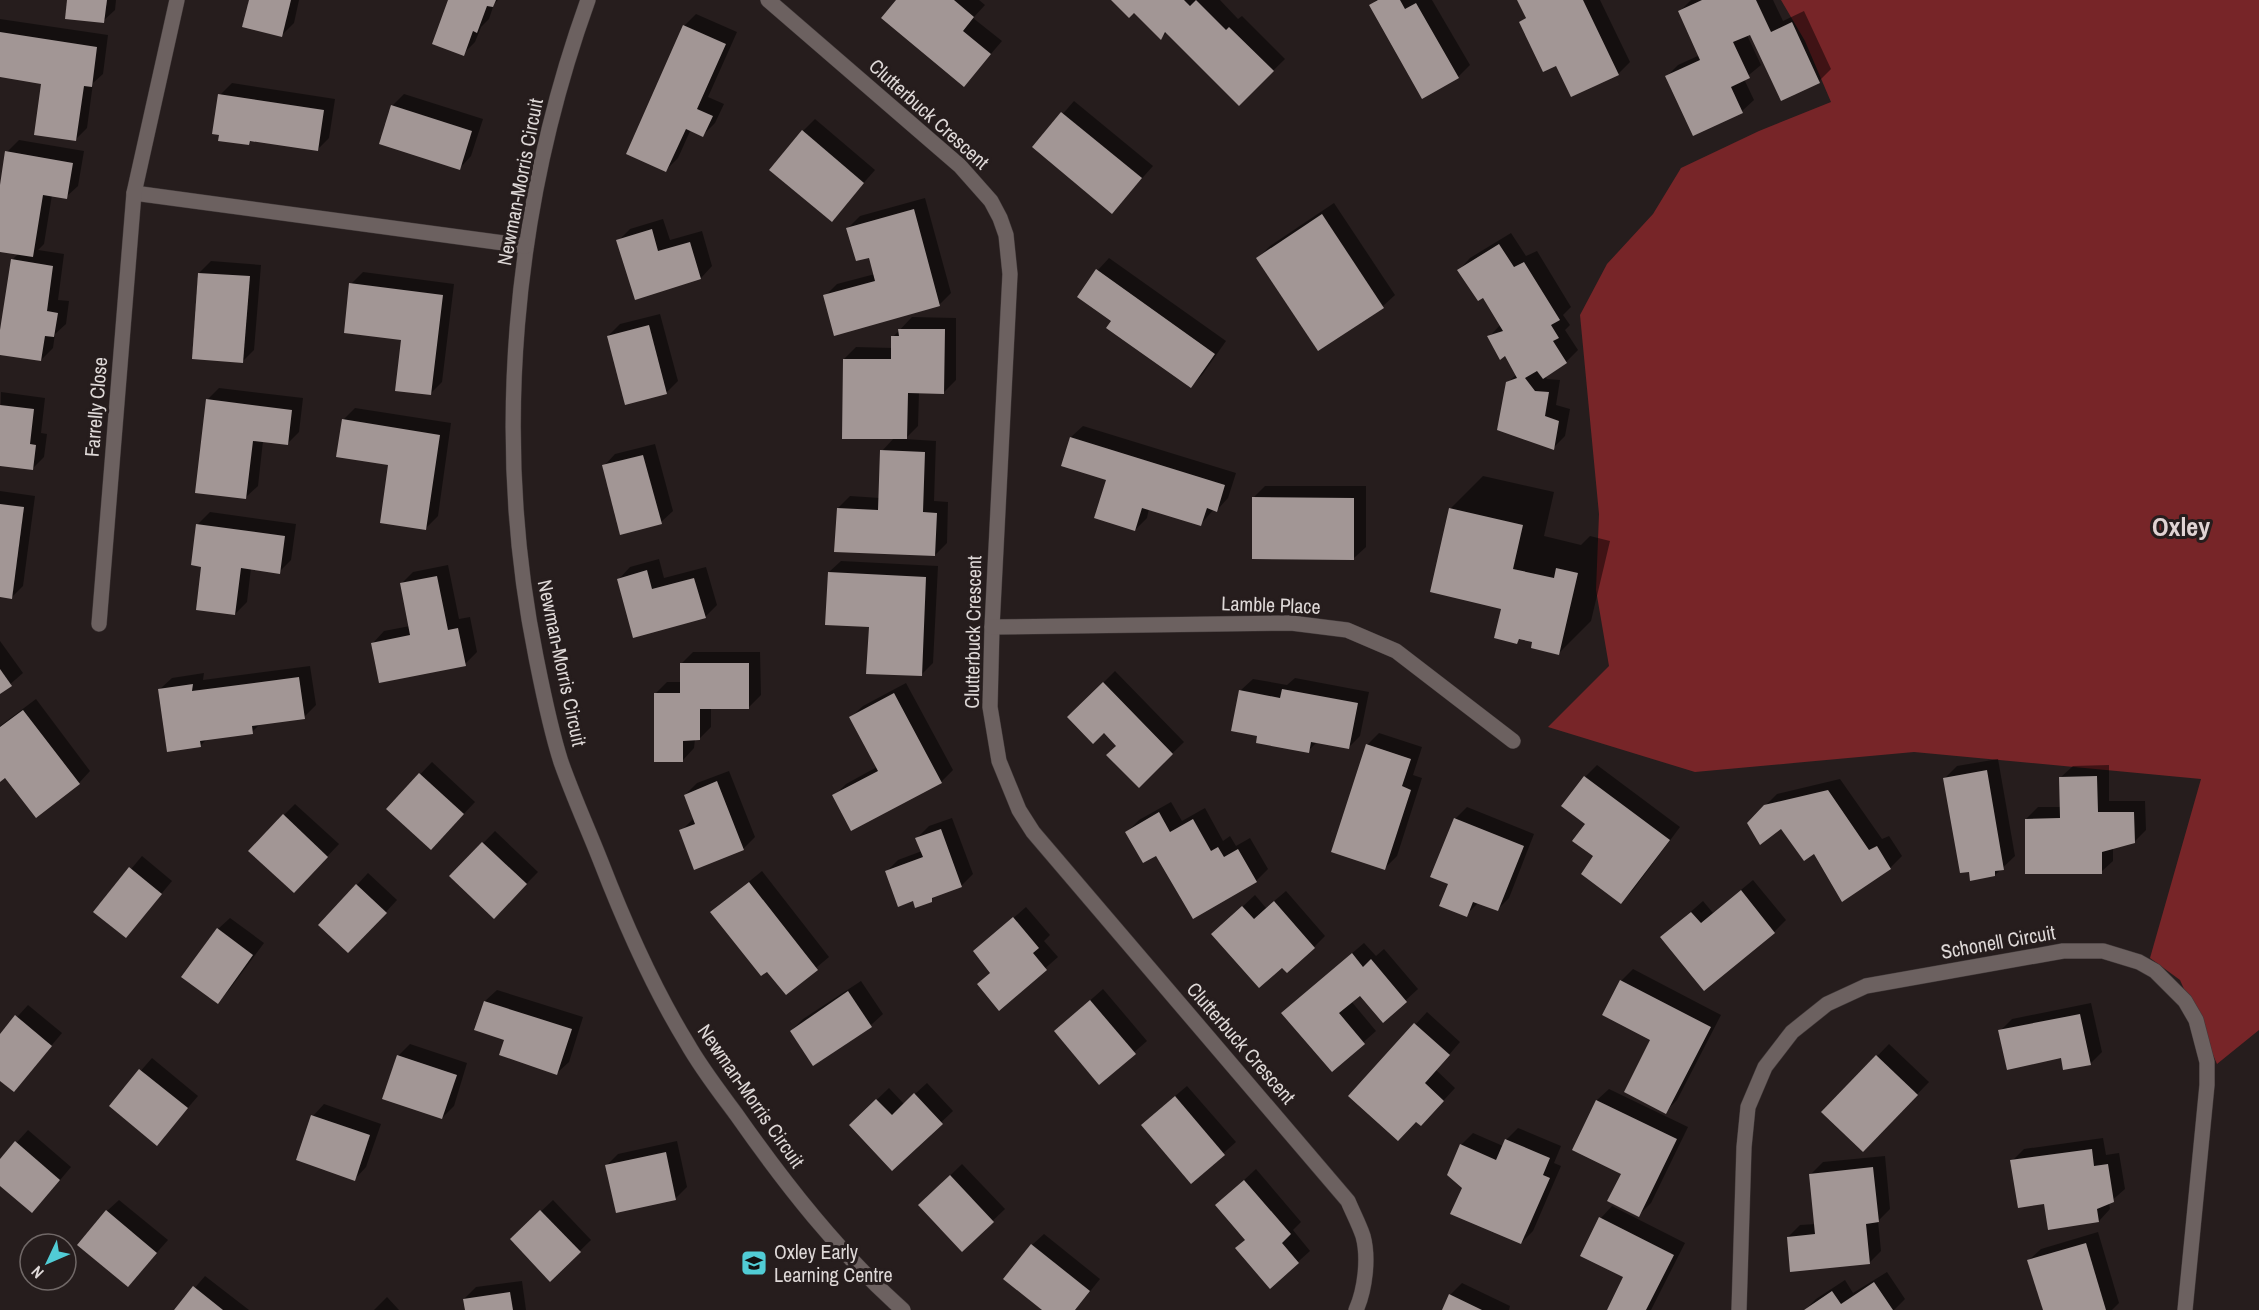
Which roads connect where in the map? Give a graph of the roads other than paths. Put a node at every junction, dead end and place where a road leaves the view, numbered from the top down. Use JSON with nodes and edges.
{"nodes":[{"id":1,"x":177,"y":0,"type":"edge"},
{"id":2,"x":588,"y":0,"type":"edge"},
{"id":3,"x":768,"y":0,"type":"edge"},
{"id":4,"x":134,"y":193,"type":"junction"},
{"id":5,"x":526,"y":246,"type":"junction"},
{"id":6,"x":99,"y":624,"type":"dead end"},
{"id":7,"x":992,"y":627,"type":"junction"},
{"id":8,"x":1513,"y":741,"type":"dead end"},
{"id":9,"x":903,"y":1310,"type":"edge"},
{"id":10,"x":1356,"y":1310,"type":"edge"},
{"id":11,"x":1739,"y":1310,"type":"edge"},
{"id":12,"x":2185,"y":1310,"type":"edge"}],
"edges":[{"from":1,"to":4,"type":"street","name":"Farrelly Close"},
{"from":2,"to":5,"type":"street","name":"Newman-Morris Circuit"},
{"from":3,"to":7,"type":"street","name":"Clutterbuck Crescent"},
{"from":4,"to":5,"type":"street"},
{"from":4,"to":6,"type":"street","name":"Farrelly Close"},
{"from":5,"to":9,"type":"street","name":"Newman-Morris Circuit"},
{"from":7,"to":8,"type":"street","name":"Lamble Place"},
{"from":7,"to":10,"type":"street","name":"Clutterbuck Crescent"},
{"from":11,"to":12,"type":"street","name":"Schonell Circuit"}]}
